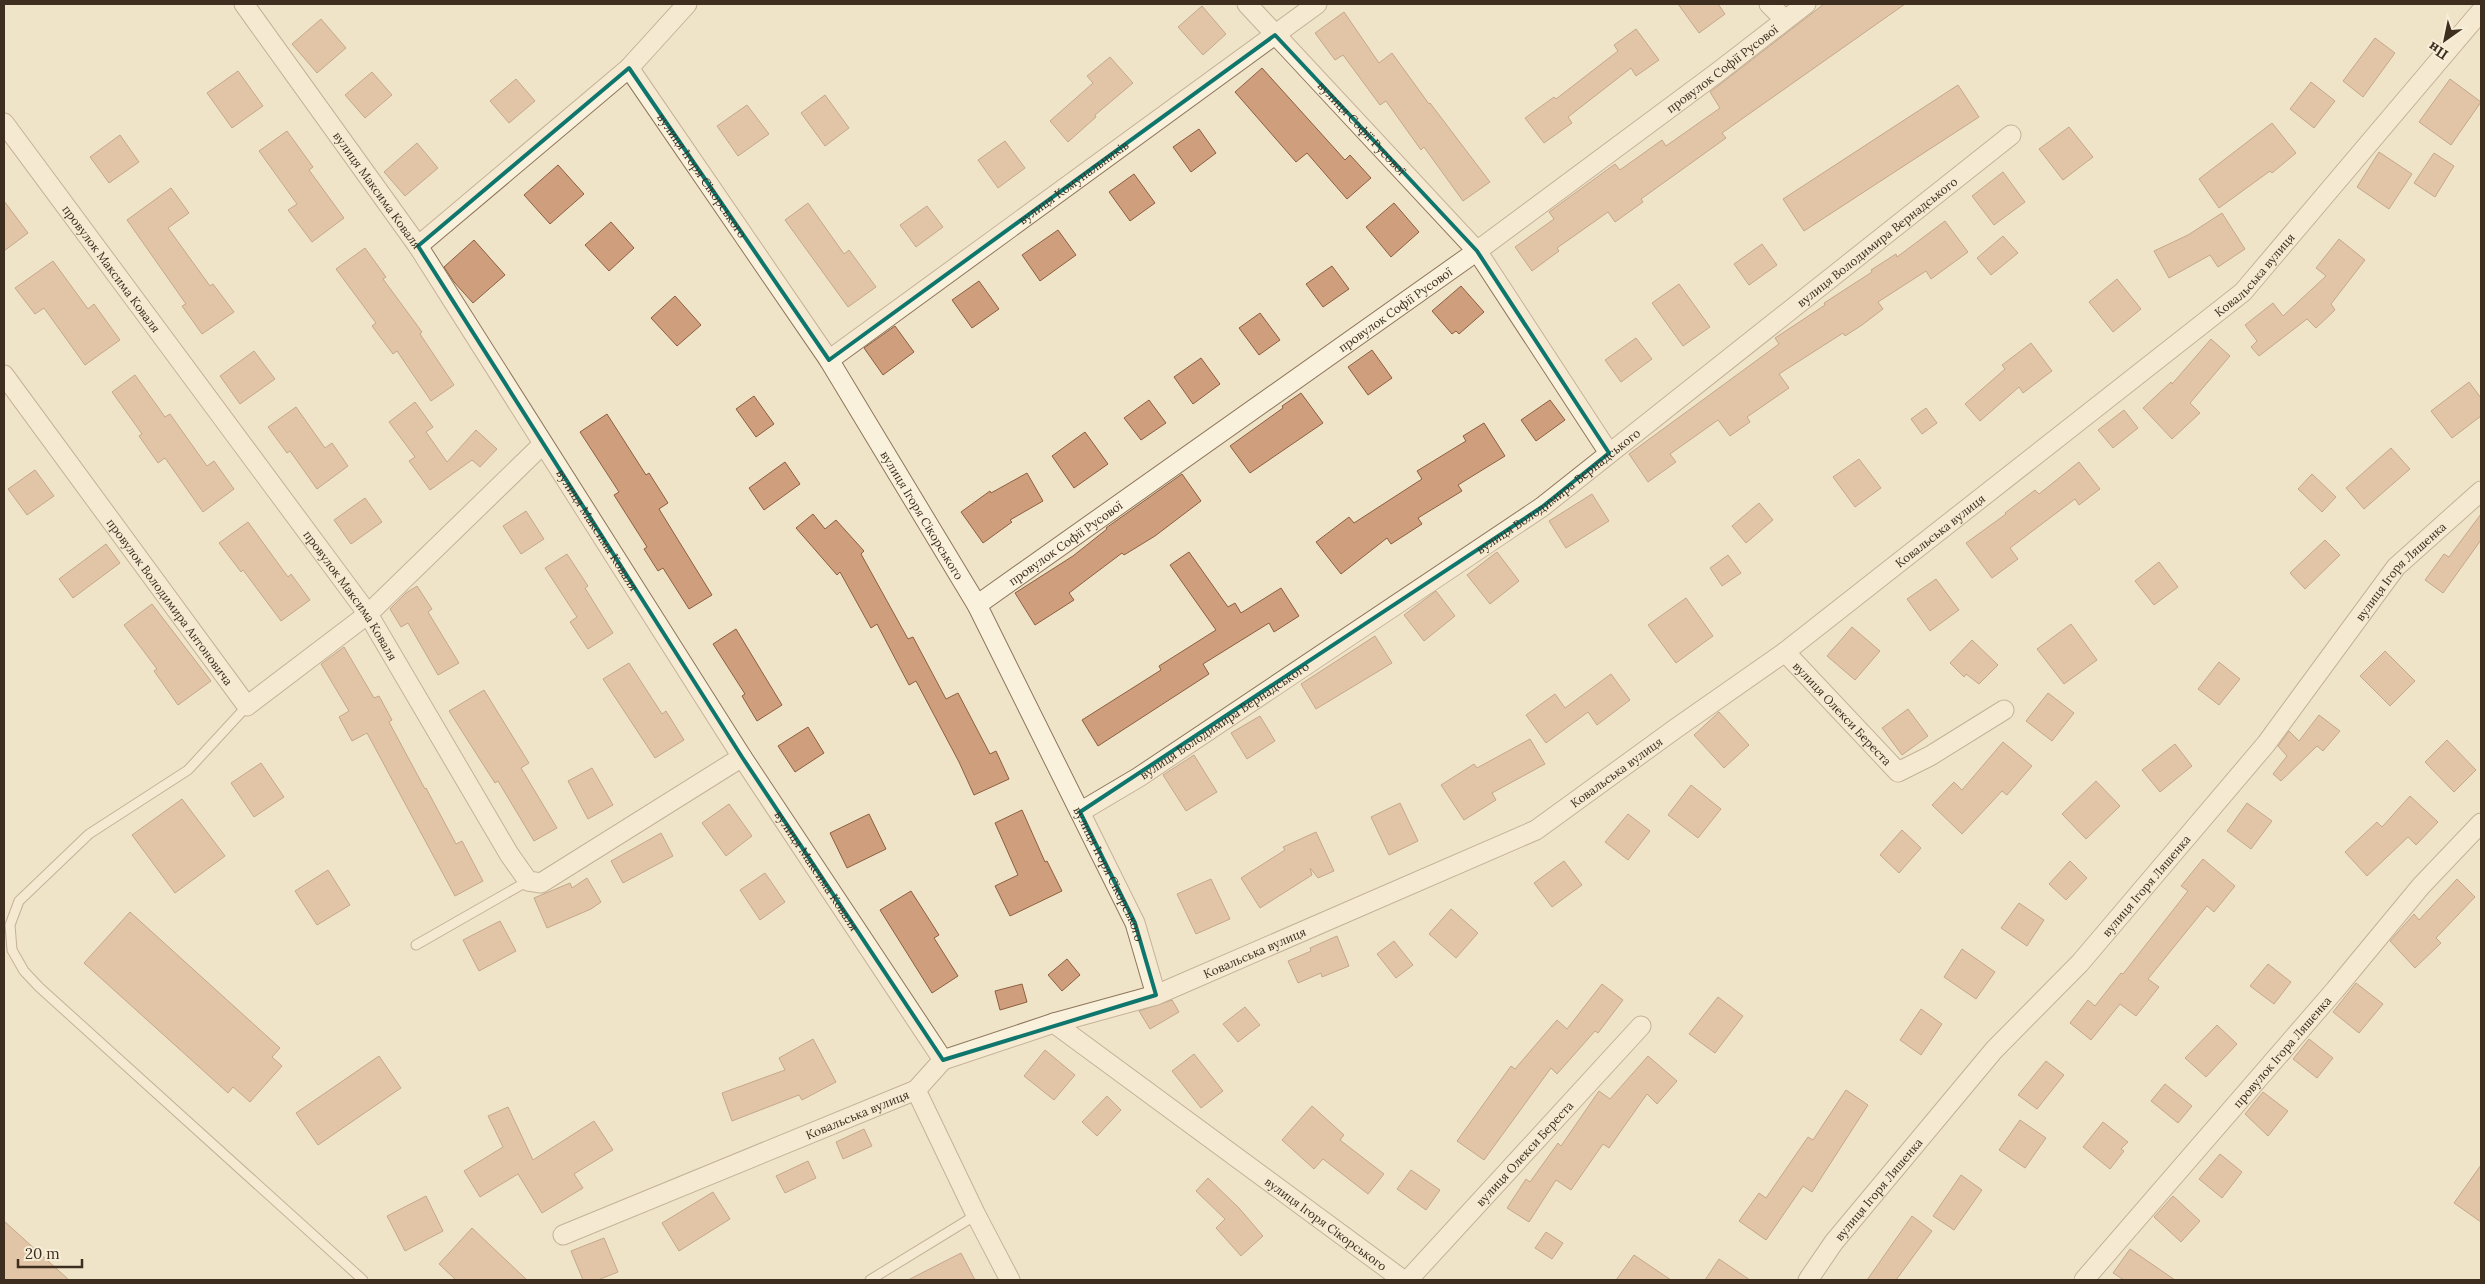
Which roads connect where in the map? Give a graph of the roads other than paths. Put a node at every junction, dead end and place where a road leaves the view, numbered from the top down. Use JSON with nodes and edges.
{"nodes":[{"id":1,"x":244,"y":4,"type":"edge"},
{"id":2,"x":686,"y":4,"type":"edge"},
{"id":3,"x":1247,"y":4,"type":"edge"},
{"id":4,"x":1317,"y":4,"type":"edge"},
{"id":5,"x":1769,"y":4,"type":"edge"},
{"id":6,"x":1806,"y":4,"type":"edge"},
{"id":7,"x":2481,"y":11,"type":"edge"},
{"id":8,"x":1785,"y":20,"type":"junction"},
{"id":9,"x":1275,"y":35,"type":"junction"},
{"id":10,"x":629,"y":68,"type":"junction"},
{"id":11,"x":4,"y":123,"type":"edge"},
{"id":12,"x":2011,"y":135,"type":"dead end"},
{"id":13,"x":418,"y":246,"type":"junction"},
{"id":14,"x":1477,"y":251,"type":"junction"},
{"id":15,"x":829,"y":360,"type":"junction"},
{"id":16,"x":4,"y":375,"type":"edge"},
{"id":17,"x":543,"y":444,"type":"junction"},
{"id":18,"x":1609,"y":453,"type":"junction"},
{"id":19,"x":2481,"y":491,"type":"edge"},
{"id":20,"x":977,"y":605,"type":"junction"},
{"id":21,"x":368,"y":614,"type":"junction"},
{"id":22,"x":1785,"y":652,"type":"junction"},
{"id":23,"x":247,"y":706,"type":"junction"},
{"id":24,"x":2004,"y":710,"type":"dead end"},
{"id":25,"x":742,"y":756,"type":"junction"},
{"id":26,"x":1080,"y":812,"type":"junction"},
{"id":27,"x":2481,"y":823,"type":"edge"},
{"id":28,"x":528,"y":881,"type":"junction"},
{"id":29,"x":416,"y":945,"type":"dead end"},
{"id":30,"x":1156,"y":995,"type":"junction"},
{"id":31,"x":1054,"y":1023,"type":"junction"},
{"id":32,"x":1641,"y":1026,"type":"dead end"},
{"id":33,"x":943,"y":1060,"type":"junction"},
{"id":34,"x":916,"y":1090,"type":"junction"},
{"id":35,"x":976,"y":1215,"type":"junction"},
{"id":36,"x":563,"y":1235,"type":"dead end"},
{"id":37,"x":363,"y":1280,"type":"edge"},
{"id":38,"x":870,"y":1280,"type":"edge"},
{"id":39,"x":1010,"y":1280,"type":"edge"},
{"id":40,"x":1404,"y":1280,"type":"edge"},
{"id":41,"x":1408,"y":1280,"type":"edge"},
{"id":42,"x":1808,"y":1280,"type":"edge"},
{"id":43,"x":2084,"y":1280,"type":"edge"}],
"edges":[{"from":1,"to":13,"type":"street","name":"вулиця Максима Коваля"},
{"from":2,"to":10,"type":"street"},
{"from":3,"to":9,"type":"street","name":"вулиця Софії Русової"},
{"from":4,"to":9,"type":"street","name":"вулиця Комунальників"},
{"from":5,"to":8,"type":"street"},
{"from":6,"to":8,"type":"street","name":"провулок Софії Русової"},
{"from":7,"to":22,"type":"street","name":"Ковальська вулиця"},
{"from":8,"to":14,"type":"street","name":"провулок Софії Русової"},
{"from":9,"to":14,"type":"street","name":"вулиця Софії Русової"},
{"from":9,"to":15,"type":"street","name":"вулиця Комунальників"},
{"from":10,"to":13,"type":"street"},
{"from":10,"to":15,"type":"street","name":"вулиця Ігоря Сікорського"},
{"from":11,"to":21,"type":"street","name":"провулок Максима Коваля"},
{"from":12,"to":18,"type":"street","name":"вулиця Володимира Вернадського"},
{"from":13,"to":17,"type":"street","name":"вулиця Максима Коваля"},
{"from":14,"to":18,"type":"street","name":"вулиця Софії Русової"},
{"from":14,"to":20,"type":"street","name":"провулок Софії Русової"},
{"from":15,"to":20,"type":"street","name":"вулиця Ігоря Сікорського"},
{"from":16,"to":23,"type":"street","name":"провулок Володимира Антоновича"},
{"from":17,"to":21,"type":"street"},
{"from":17,"to":25,"type":"street","name":"вулиця Максима Коваля"},
{"from":18,"to":26,"type":"street","name":"вулиця Володимира Вернадського"},
{"from":19,"to":42,"type":"street","name":"вулиця Ігоря Ляшенка"},
{"from":20,"to":26,"type":"street","name":"вулиця Ігоря Сікорського"},
{"from":21,"to":23,"type":"street"},
{"from":21,"to":28,"type":"street","name":"провулок Максима Коваля"},
{"from":22,"to":24,"type":"street","name":"вулиця Олекси Береста"},
{"from":22,"to":30,"type":"street","name":"Ковальська вулиця"},
{"from":23,"to":37,"type":"lane"},
{"from":25,"to":28,"type":"street"},
{"from":25,"to":33,"type":"street","name":"вулиця Максима Коваля"},
{"from":26,"to":30,"type":"street","name":"вулиця Ігоря Сікорського"},
{"from":27,"to":43,"type":"street","name":"провулок Ігора Ляшенка"},
{"from":28,"to":29,"type":"lane"},
{"from":30,"to":31,"type":"street","name":"Ковальська вулиця"},
{"from":31,"to":33,"type":"street","name":"Ковальська вулиця"},
{"from":31,"to":40,"type":"street","name":"вулиця Ігоря Сікорського"},
{"from":32,"to":41,"type":"street","name":"вулиця Олекси Береста"},
{"from":33,"to":34,"type":"street","name":"Ковальська вулиця"},
{"from":34,"to":35,"type":"street"},
{"from":34,"to":36,"type":"street","name":"Ковальська вулиця"},
{"from":35,"to":38,"type":"lane"},
{"from":35,"to":39,"type":"street"}]}
